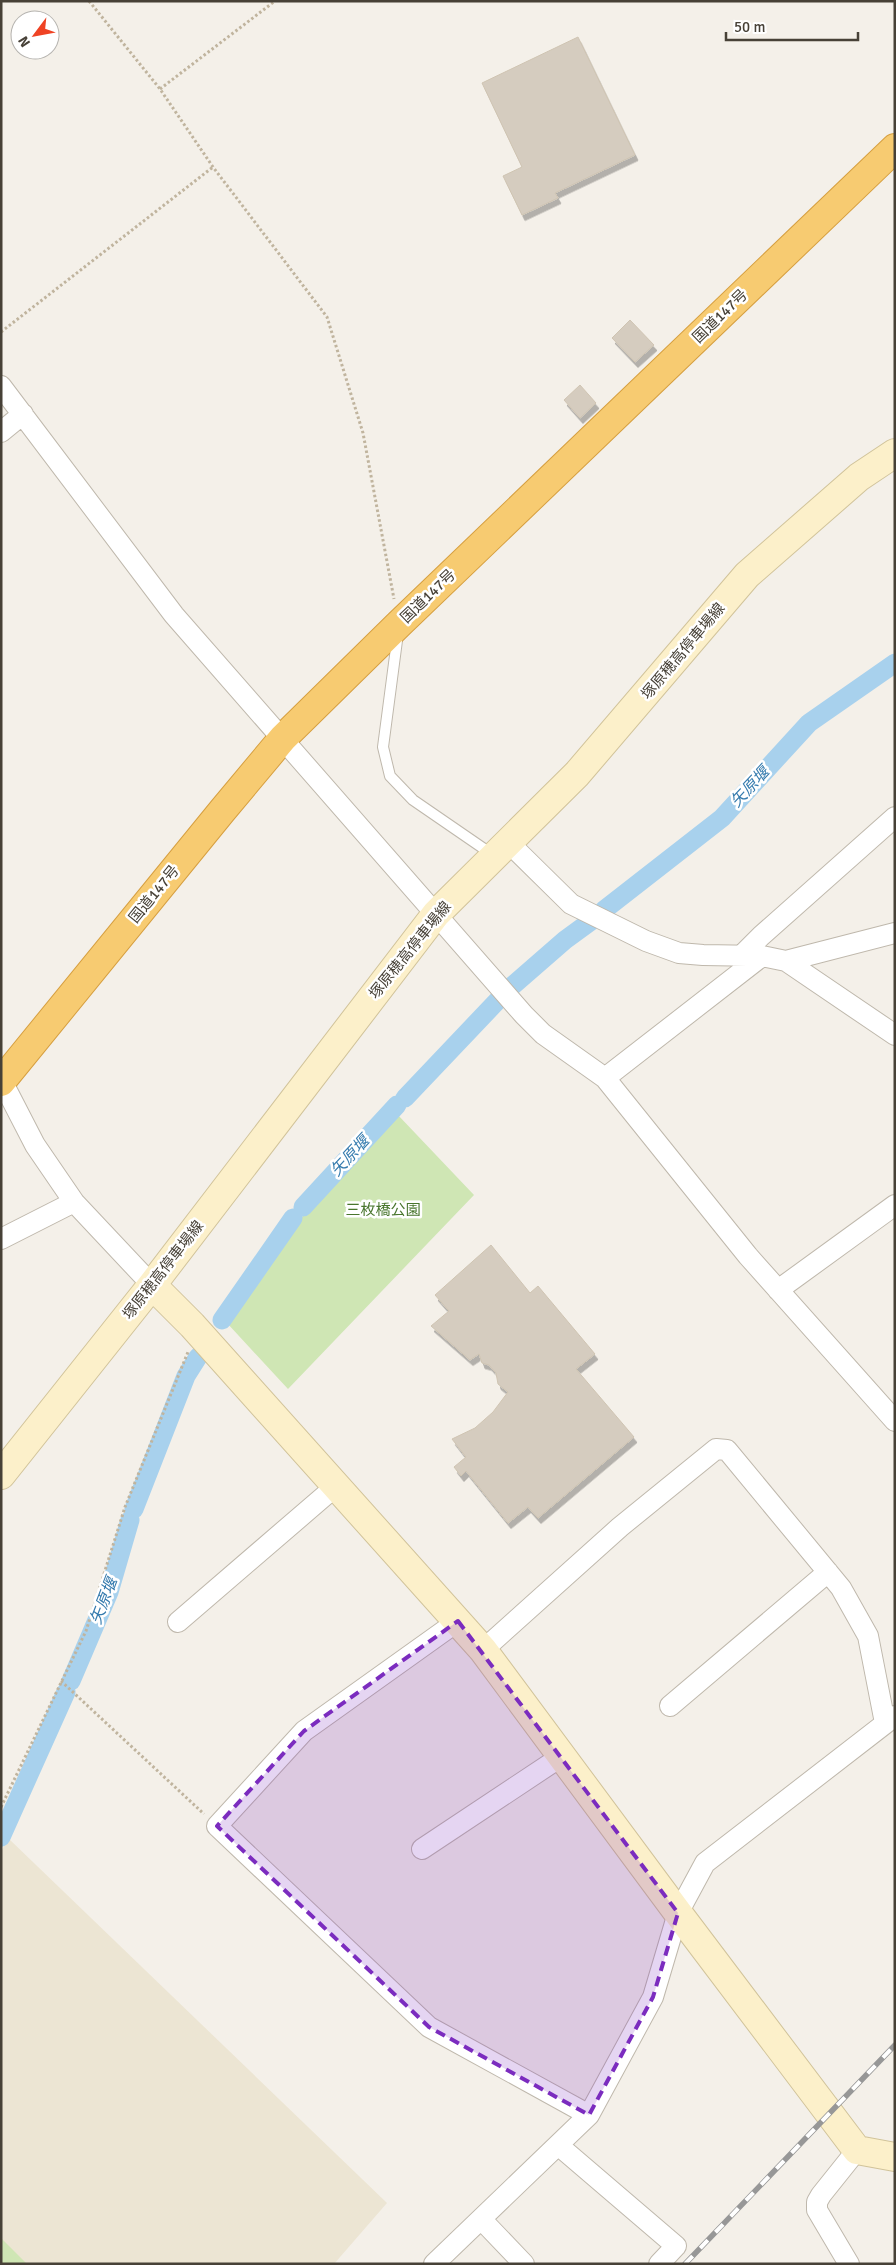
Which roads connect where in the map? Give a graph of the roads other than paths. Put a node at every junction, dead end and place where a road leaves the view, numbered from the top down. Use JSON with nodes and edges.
{"nodes":[{"id":1,"x":895,"y":148,"type":"edge"},
{"id":2,"x":1,"y":386,"type":"edge"},
{"id":3,"x":23,"y":414,"type":"junction"},
{"id":4,"x":1,"y":432,"type":"edge"},
{"id":5,"x":895,"y":453,"type":"edge"},
{"id":6,"x":399,"y":624,"type":"junction"},
{"id":7,"x":283,"y":738,"type":"junction"},
{"id":8,"x":895,"y":817,"type":"edge"},
{"id":9,"x":501,"y":849,"type":"junction"},
{"id":10,"x":436,"y":914,"type":"junction"},
{"id":11,"x":895,"y":933,"type":"edge"},
{"id":12,"x":741,"y":956,"type":"junction"},
{"id":13,"x":762,"y":956,"type":"junction"},
{"id":14,"x":786,"y":961,"type":"junction"},
{"id":15,"x":895,"y":1035,"type":"edge"},
{"id":16,"x":604,"y":1078,"type":"junction"},
{"id":17,"x":2,"y":1080,"type":"edge"},
{"id":18,"x":74,"y":1202,"type":"junction"},
{"id":19,"x":895,"y":1205,"type":"edge"},
{"id":20,"x":1,"y":1238,"type":"edge"},
{"id":21,"x":152,"y":1285,"type":"junction"},
{"id":22,"x":778,"y":1290,"type":"junction"},
{"id":23,"x":895,"y":1421,"type":"edge"},
{"id":24,"x":1,"y":1476,"type":"edge"},
{"id":25,"x":336,"y":1486,"type":"junction"},
{"id":26,"x":828,"y":1572,"type":"junction"},
{"id":27,"x":458,"y":1621,"type":"junction"},
{"id":28,"x":178,"y":1622,"type":"dead end"},
{"id":29,"x":483,"y":1650,"type":"junction"},
{"id":30,"x":670,"y":1706,"type":"dead end"},
{"id":31,"x":890,"y":1720,"type":"edge"},
{"id":32,"x":562,"y":1756,"type":"junction"},
{"id":33,"x":422,"y":1850,"type":"dead end"},
{"id":34,"x":678,"y":1913,"type":"junction"},
{"id":35,"x":589,"y":2115,"type":"junction"},
{"id":36,"x":558,"y":2144,"type":"junction"},
{"id":37,"x":857,"y":2150,"type":"junction"},
{"id":38,"x":895,"y":2158,"type":"edge"},
{"id":39,"x":481,"y":2219,"type":"junction"},
{"id":40,"x":434,"y":2264,"type":"edge"},
{"id":41,"x":524,"y":2264,"type":"edge"},
{"id":42,"x":659,"y":2264,"type":"edge"},
{"id":43,"x":850,"y":2264,"type":"edge"}],
"edges":[{"from":1,"to":6,"type":"highway","name":"国道147号"},
{"from":2,"to":3,"type":"street"},
{"from":3,"to":4,"type":"street"},
{"from":3,"to":7,"type":"street"},
{"from":5,"to":9,"type":"main road","name":"塚原穂高停車場線"},
{"from":6,"to":7,"type":"highway","name":"国道147号"},
{"from":6,"to":9,"type":"lane"},
{"from":7,"to":10,"type":"street"},
{"from":7,"to":17,"type":"highway","name":"国道147号"},
{"from":8,"to":12,"type":"street"},
{"from":9,"to":10,"type":"main road","name":"塚原穂高停車場線"},
{"from":9,"to":12,"type":"street"},
{"from":10,"to":16,"type":"street"},
{"from":10,"to":21,"type":"main road","name":"塚原穂高停車場線"},
{"from":11,"to":14,"type":"street"},
{"from":12,"to":13,"type":"street"},
{"from":13,"to":14,"type":"street"},
{"from":13,"to":16,"type":"street"},
{"from":14,"to":15,"type":"street"},
{"from":16,"to":22,"type":"street"},
{"from":17,"to":18,"type":"street"},
{"from":18,"to":20,"type":"street"},
{"from":18,"to":21,"type":"street"},
{"from":19,"to":22,"type":"street"},
{"from":21,"to":24,"type":"main road","name":"塚原穂高停車場線"},
{"from":21,"to":25,"type":"main road"},
{"from":22,"to":23,"type":"street"},
{"from":25,"to":27,"type":"main road"},
{"from":25,"to":28,"type":"street"},
{"from":26,"to":29,"type":"street"},
{"from":26,"to":30,"type":"street"},
{"from":26,"to":31,"type":"street"},
{"from":27,"to":29,"type":"main road"},
{"from":27,"to":35,"type":"street"},
{"from":29,"to":32,"type":"main road"},
{"from":31,"to":34,"type":"street"},
{"from":32,"to":33,"type":"street"},
{"from":32,"to":34,"type":"main road"},
{"from":34,"to":35,"type":"street"},
{"from":34,"to":37,"type":"main road"},
{"from":35,"to":36,"type":"street"},
{"from":36,"to":39,"type":"street"},
{"from":36,"to":42,"type":"street"},
{"from":37,"to":38,"type":"main road"},
{"from":37,"to":43,"type":"street"},
{"from":39,"to":40,"type":"street"},
{"from":39,"to":41,"type":"street"}]}
